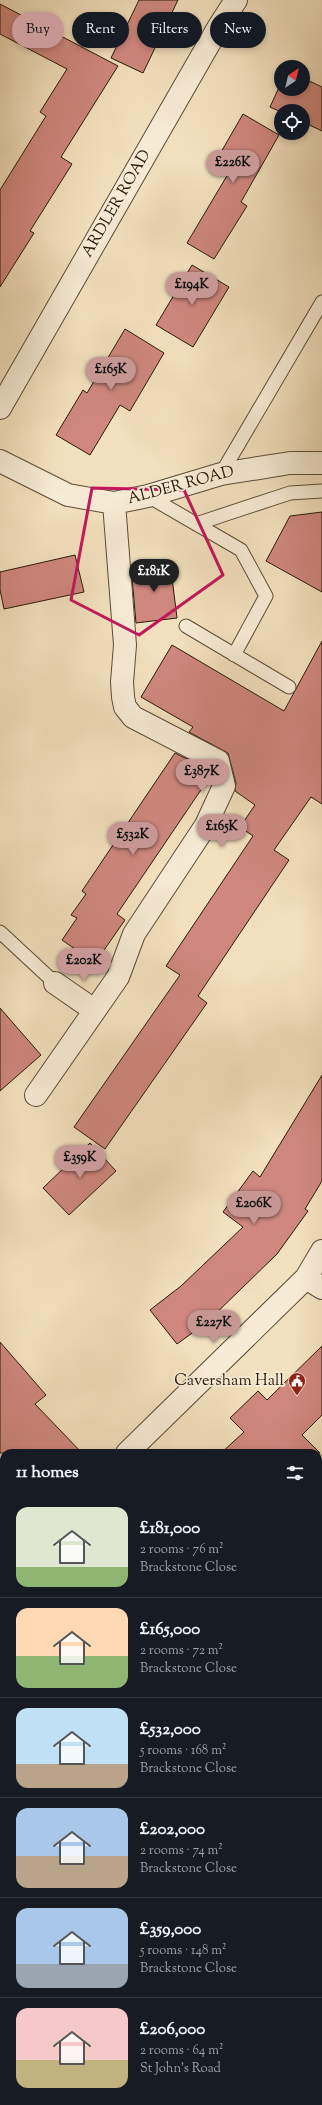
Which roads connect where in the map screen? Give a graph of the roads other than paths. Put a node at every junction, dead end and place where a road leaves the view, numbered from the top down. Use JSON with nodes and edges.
{"nodes":[{"id":1,"x":236,"y":0,"type":"edge"},
{"id":2,"x":322,"y":302,"type":"edge"},
{"id":3,"x":0,"y":408,"type":"edge"},
{"id":4,"x":0,"y":461,"type":"edge"},
{"id":5,"x":322,"y":463,"type":"edge"},
{"id":6,"x":221,"y":474,"type":"junction"},
{"id":7,"x":322,"y":491,"type":"edge"},
{"id":8,"x":148,"y":496,"type":"junction"},
{"id":9,"x":114,"y":503,"type":"junction"},
{"id":10,"x":196,"y":524,"type":"junction"},
{"id":11,"x":186,"y":626,"type":"dead end"},
{"id":12,"x":234,"y":655,"type":"junction"},
{"id":13,"x":289,"y":687,"type":"dead end"},
{"id":14,"x":0,"y":932,"type":"edge"},
{"id":15,"x":55,"y":983,"type":"joint"},
{"id":16,"x":94,"y":1010,"type":"junction"},
{"id":17,"x":36,"y":1095,"type":"dead end"},
{"id":18,"x":322,"y":1251,"type":"edge"},
{"id":19,"x":314,"y":1283,"type":"edge"},
{"id":20,"x":131,"y":1449,"type":"edge"}],
"edges":[{"from":1,"to":3,"type":"street","name":"ARDLER ROAD"},
{"from":2,"to":6,"type":"lane"},
{"from":4,"to":9,"type":"street","name":"ALDER ROAD"},
{"from":5,"to":6,"type":"street","name":"ALDER ROAD"},
{"from":6,"to":8,"type":"street","name":"ALDER ROAD"},
{"from":7,"to":10,"type":"lane"},
{"from":8,"to":9,"type":"street","name":"ALDER ROAD"},
{"from":8,"to":10,"type":"lane"},
{"from":9,"to":16,"type":"street"},
{"from":10,"to":12,"type":"lane"},
{"from":11,"to":12,"type":"lane"},
{"from":12,"to":13,"type":"lane"},
{"from":14,"to":15,"type":"lane"},
{"from":15,"to":16,"type":"street"},
{"from":16,"to":17,"type":"street"},
{"from":18,"to":19,"type":"street"},
{"from":19,"to":20,"type":"street"}]}
